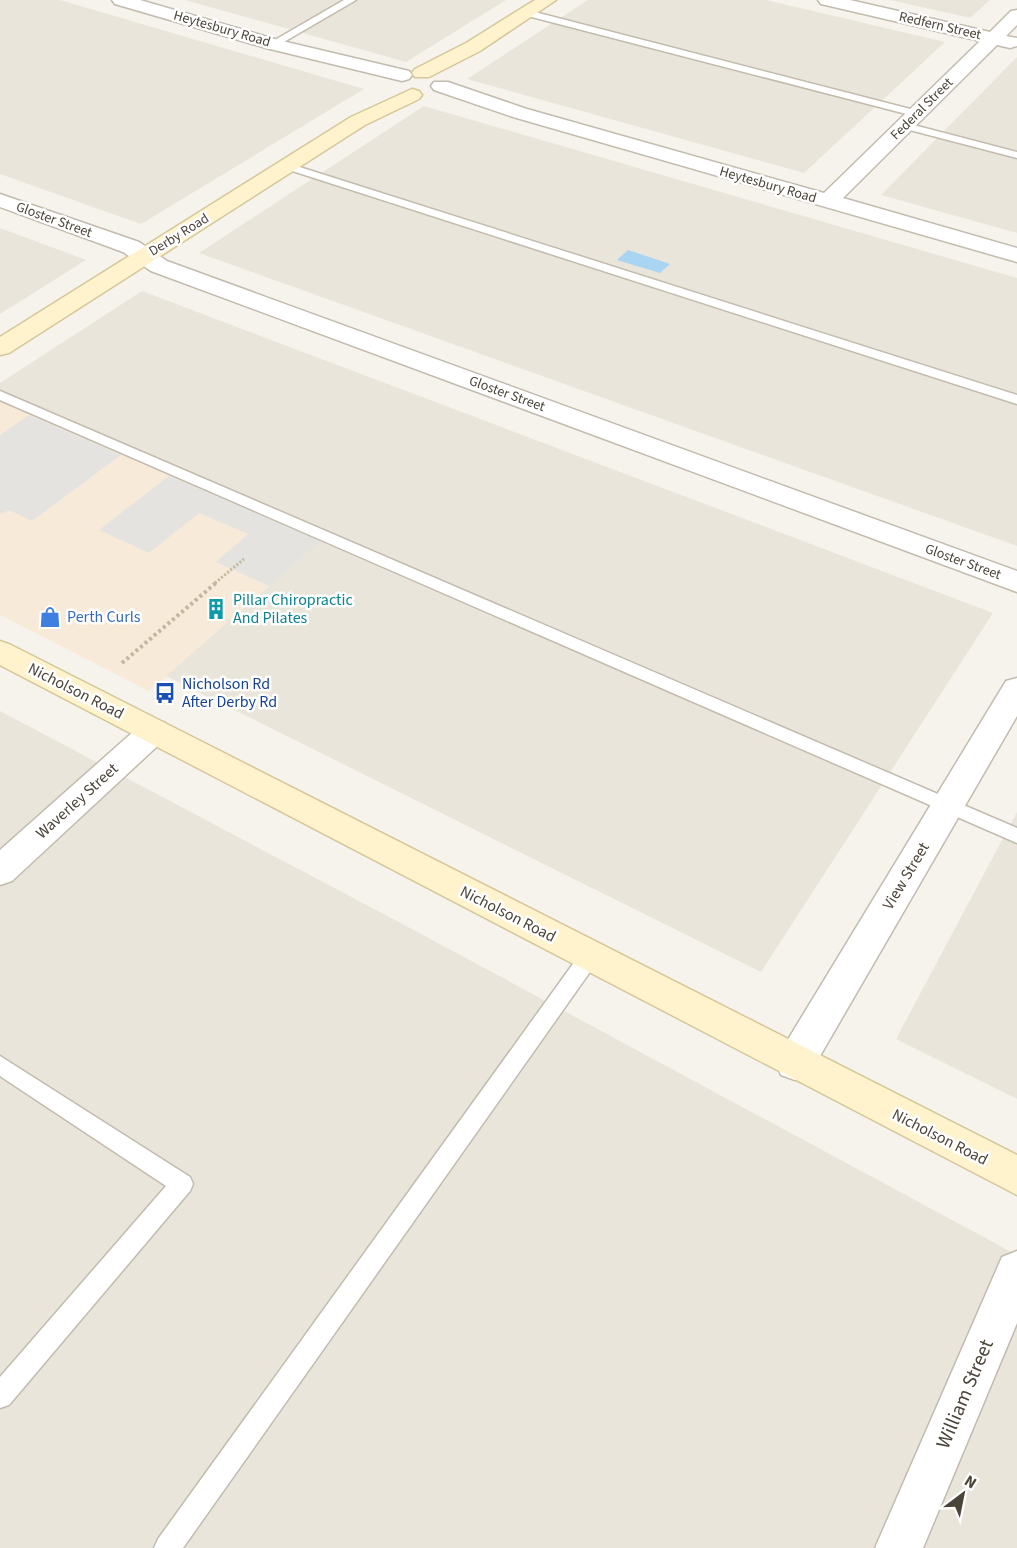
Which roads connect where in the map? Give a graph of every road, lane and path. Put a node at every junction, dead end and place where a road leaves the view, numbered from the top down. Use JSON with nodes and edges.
{"nodes":[{"id":1,"x":121,"y":0,"type":"edge"},
{"id":2,"x":351,"y":0,"type":"edge"},
{"id":3,"x":547,"y":0,"type":"edge"},
{"id":4,"x":827,"y":0,"type":"edge"},
{"id":5,"x":527,"y":13,"type":"junction"},
{"id":6,"x":1017,"y":15,"type":"edge"},
{"id":7,"x":993,"y":38,"type":"junction"},
{"id":8,"x":273,"y":44,"type":"junction"},
{"id":9,"x":1017,"y":44,"type":"edge"},
{"id":10,"x":416,"y":84,"type":"junction"},
{"id":11,"x":912,"y":120,"type":"junction"},
{"id":12,"x":1017,"y":155,"type":"edge"},
{"id":13,"x":287,"y":166,"type":"junction"},
{"id":14,"x":0,"y":200,"type":"edge"},
{"id":15,"x":827,"y":202,"type":"junction"},
{"id":16,"x":1017,"y":255,"type":"edge"},
{"id":17,"x":145,"y":256,"type":"junction"},
{"id":18,"x":0,"y":348,"type":"edge"},
{"id":19,"x":0,"y":395,"type":"edge"},
{"id":20,"x":1017,"y":400,"type":"edge"},
{"id":21,"x":244,"y":559,"type":"dead end"},
{"id":22,"x":1017,"y":582,"type":"edge"},
{"id":23,"x":0,"y":652,"type":"edge"},
{"id":24,"x":122,"y":663,"type":"dead end"},
{"id":25,"x":1017,"y":688,"type":"edge"},
{"id":26,"x":154,"y":731,"type":"junction"},
{"id":27,"x":948,"y":806,"type":"junction"},
{"id":28,"x":1017,"y":836,"type":"edge"},
{"id":29,"x":0,"y":871,"type":"edge"},
{"id":30,"x":590,"y":956,"type":"junction"},
{"id":31,"x":795,"y":1063,"type":"junction"},
{"id":32,"x":0,"y":1065,"type":"edge"},
{"id":33,"x":1017,"y":1176,"type":"edge"},
{"id":34,"x":1017,"y":1272,"type":"edge"},
{"id":35,"x":0,"y":1396,"type":"edge"},
{"id":36,"x":167,"y":1548,"type":"edge"},
{"id":37,"x":899,"y":1548,"type":"edge"}],
"edges":[{"from":1,"to":8,"type":"street","name":"Heytesbury Road"},
{"from":2,"to":8,"type":"lane"},
{"from":3,"to":5,"type":"street","name":"Derby Road"},
{"from":4,"to":7,"type":"street","name":"Redfern Street"},
{"from":5,"to":10,"type":"street","name":"Derby Road"},
{"from":5,"to":11,"type":"lane"},
{"from":6,"to":7,"type":"street","name":"Federal Street"},
{"from":7,"to":9,"type":"street","name":"Redfern Street"},
{"from":7,"to":11,"type":"street","name":"Federal Street"},
{"from":8,"to":10,"type":"street","name":"Heytesbury Road"},
{"from":10,"to":13,"type":"street","name":"Derby Road"},
{"from":10,"to":15,"type":"street","name":"Heytesbury Road"},
{"from":11,"to":12,"type":"lane"},
{"from":11,"to":15,"type":"street","name":"Federal Street"},
{"from":13,"to":17,"type":"street","name":"Derby Road"},
{"from":13,"to":20,"type":"lane"},
{"from":14,"to":17,"type":"street","name":"Gloster Street"},
{"from":15,"to":16,"type":"street","name":"Heytesbury Road"},
{"from":17,"to":18,"type":"street","name":"Derby Road"},
{"from":17,"to":22,"type":"street","name":"Gloster Street"},
{"from":19,"to":27,"type":"lane"},
{"from":21,"to":24,"type":"path"},
{"from":23,"to":26,"type":"street","name":"Nicholson Road"},
{"from":25,"to":27,"type":"street","name":"View Street"},
{"from":26,"to":29,"type":"street","name":"Waverley Street"},
{"from":26,"to":30,"type":"street","name":"Nicholson Road"},
{"from":27,"to":28,"type":"lane"},
{"from":27,"to":31,"type":"street","name":"View Street"},
{"from":30,"to":31,"type":"street","name":"Nicholson Road"},
{"from":30,"to":36,"type":"lane"},
{"from":31,"to":33,"type":"street","name":"Nicholson Road"},
{"from":32,"to":35,"type":"lane"},
{"from":34,"to":37,"type":"street","name":"William Street"}]}
